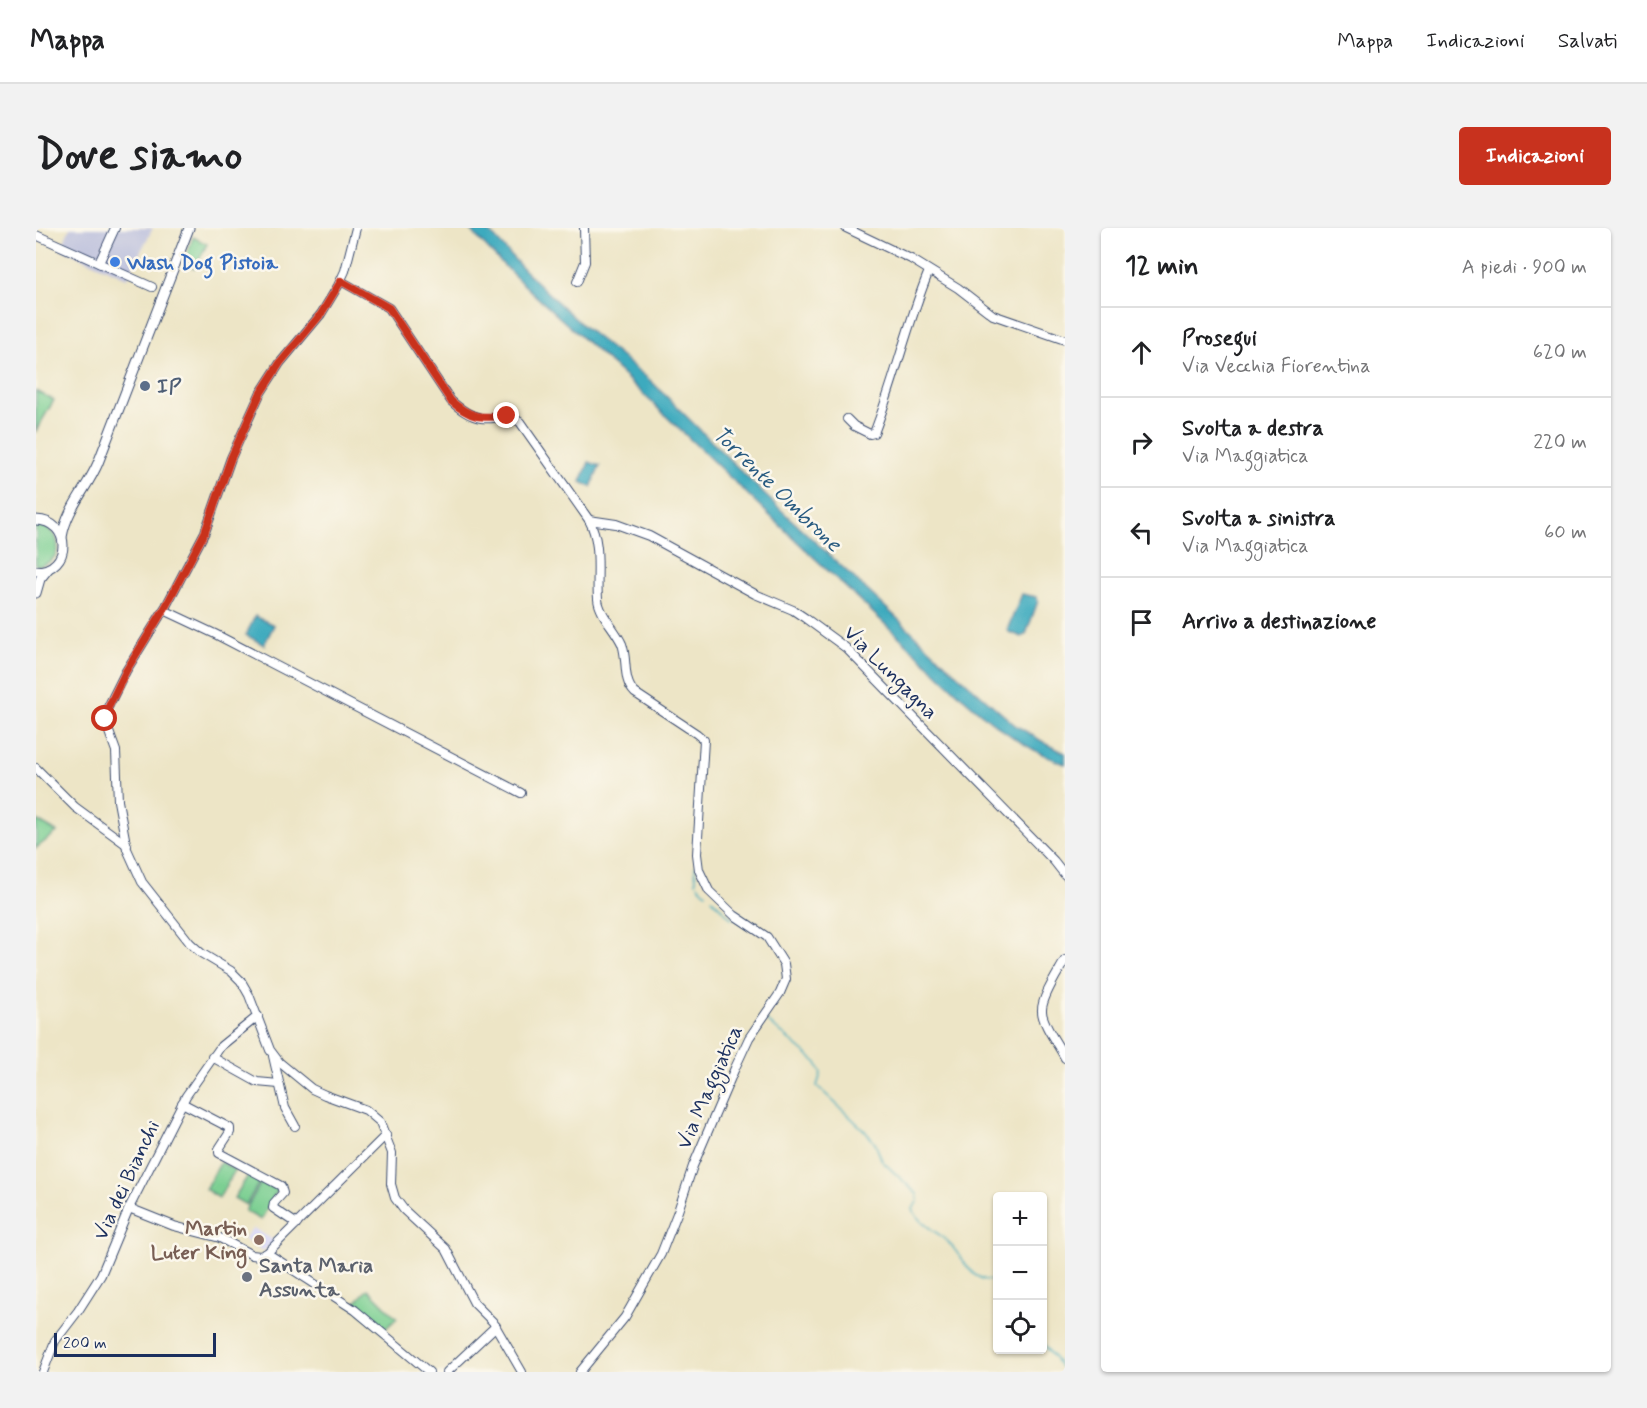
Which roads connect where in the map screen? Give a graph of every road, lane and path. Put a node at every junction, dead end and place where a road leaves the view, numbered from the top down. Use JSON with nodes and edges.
{"nodes":[{"id":1,"x":115,"y":228,"type":"edge"},
{"id":2,"x":189,"y":228,"type":"edge"},
{"id":3,"x":356,"y":228,"type":"edge"},
{"id":4,"x":584,"y":228,"type":"edge"},
{"id":5,"x":846,"y":228,"type":"edge"},
{"id":6,"x":36,"y":235,"type":"edge"},
{"id":7,"x":99,"y":263,"type":"junction"},
{"id":8,"x":929,"y":271,"type":"junction"},
{"id":9,"x":341,"y":281,"type":"junction"},
{"id":10,"x":577,"y":282,"type":"dead end"},
{"id":11,"x":153,"y":287,"type":"dead end"},
{"id":12,"x":1065,"y":340,"type":"edge"},
{"id":13,"x":847,"y":419,"type":"dead end"},
{"id":14,"x":72,"y":507,"type":"junction"},
{"id":15,"x":589,"y":520,"type":"junction"},
{"id":16,"x":41,"y":521,"type":"edge"},
{"id":17,"x":62,"y":537,"type":"junction"},
{"id":18,"x":48,"y":569,"type":"junction"},
{"id":19,"x":36,"y":571,"type":"edge"},
{"id":20,"x":36,"y":593,"type":"edge"},
{"id":21,"x":164,"y":610,"type":"junction"},
{"id":22,"x":36,"y":768,"type":"edge"},
{"id":23,"x":521,"y":793,"type":"dead end"},
{"id":24,"x":127,"y":845,"type":"junction"},
{"id":25,"x":1065,"y":875,"type":"edge"},
{"id":26,"x":1065,"y":960,"type":"edge"},
{"id":27,"x":258,"y":1016,"type":"junction"},
{"id":28,"x":272,"y":1054,"type":"junction"},
{"id":29,"x":212,"y":1057,"type":"junction"},
{"id":30,"x":1065,"y":1058,"type":"edge"},
{"id":31,"x":276,"y":1069,"type":"junction"},
{"id":32,"x":268,"y":1084,"type":"junction"},
{"id":33,"x":279,"y":1084,"type":"junction"},
{"id":34,"x":182,"y":1103,"type":"junction"},
{"id":35,"x":295,"y":1126,"type":"dead end"},
{"id":36,"x":386,"y":1135,"type":"junction"},
{"id":37,"x":129,"y":1208,"type":"junction"},
{"id":38,"x":297,"y":1224,"type":"junction"},
{"id":39,"x":267,"y":1253,"type":"junction"},
{"id":40,"x":496,"y":1326,"type":"junction"},
{"id":41,"x":43,"y":1372,"type":"edge"},
{"id":42,"x":429,"y":1372,"type":"edge"},
{"id":43,"x":447,"y":1372,"type":"edge"},
{"id":44,"x":522,"y":1372,"type":"edge"},
{"id":45,"x":580,"y":1372,"type":"edge"}],
"edges":[{"from":1,"to":7,"type":"street"},
{"from":2,"to":14,"type":"main road"},
{"from":3,"to":9,"type":"street"},
{"from":4,"to":10,"type":"street"},
{"from":5,"to":8,"type":"street"},
{"from":6,"to":7,"type":"street"},
{"from":7,"to":11,"type":"street"},
{"from":8,"to":12,"type":"street"},
{"from":8,"to":13,"type":"street"},
{"from":9,"to":15,"type":"street","name":"Via Maggiatica"},
{"from":9,"to":21,"type":"street"},
{"from":14,"to":16,"type":"main road"},
{"from":14,"to":17,"type":"main road"},
{"from":15,"to":25,"type":"street","name":"Via Lungagna"},
{"from":15,"to":45,"type":"street","name":"Via Maggiatica"},
{"from":16,"to":17,"type":"main road"},
{"from":17,"to":18,"type":"main road"},
{"from":18,"to":19,"type":"main road"},
{"from":18,"to":20,"type":"main road"},
{"from":21,"to":23,"type":"street"},
{"from":21,"to":24,"type":"street"},
{"from":22,"to":24,"type":"street"},
{"from":24,"to":27,"type":"street"},
{"from":26,"to":30,"type":"street"},
{"from":27,"to":28,"type":"street"},
{"from":27,"to":29,"type":"street","name":"Via dei Bianchi"},
{"from":28,"to":31,"type":"street"},
{"from":28,"to":36,"type":"street"},
{"from":29,"to":32,"type":"street"},
{"from":29,"to":34,"type":"street","name":"Via dei Bianchi"},
{"from":31,"to":32,"type":"street"},
{"from":31,"to":33,"type":"street"},
{"from":32,"to":33,"type":"street"},
{"from":33,"to":35,"type":"street"},
{"from":34,"to":37,"type":"street","name":"Via dei Bianchi"},
{"from":34,"to":38,"type":"street"},
{"from":36,"to":38,"type":"street"},
{"from":36,"to":40,"type":"street"},
{"from":37,"to":39,"type":"street"},
{"from":37,"to":41,"type":"street","name":"Via dei Bianchi"},
{"from":38,"to":39,"type":"street"},
{"from":39,"to":42,"type":"street"},
{"from":40,"to":43,"type":"street"},
{"from":40,"to":44,"type":"street"}]}
